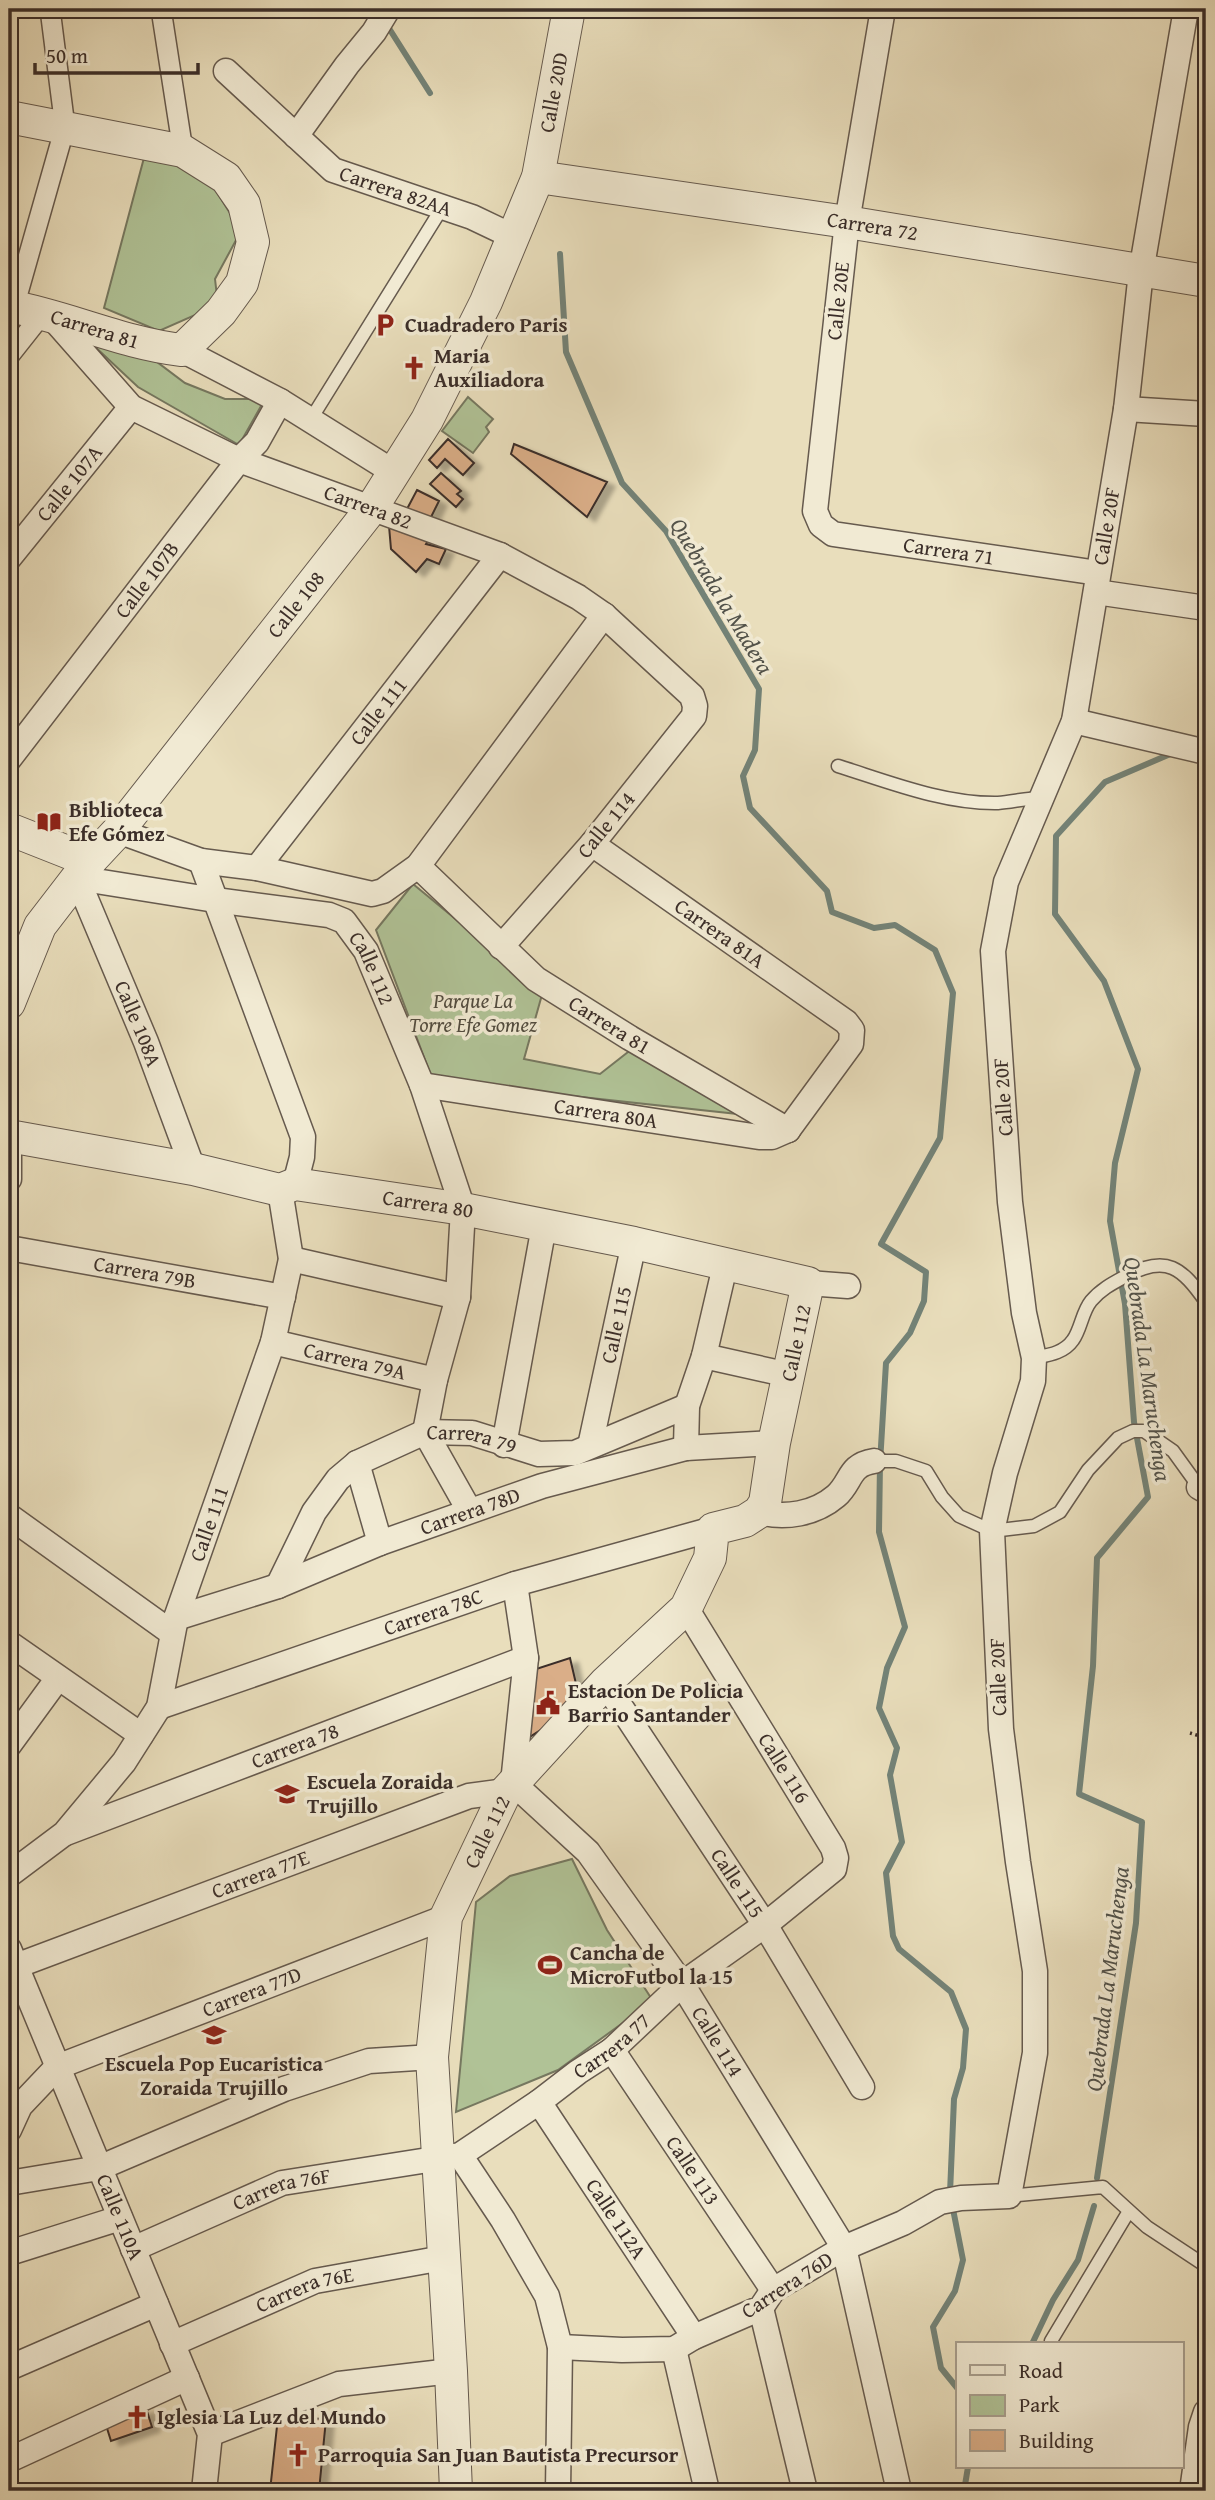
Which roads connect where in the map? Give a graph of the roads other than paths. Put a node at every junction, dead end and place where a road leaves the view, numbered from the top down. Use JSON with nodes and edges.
{"nodes":[{"id":1,"x":50,"y":9,"type":"edge"},
{"id":2,"x":161,"y":9,"type":"edge"},
{"id":3,"x":388,"y":9,"type":"edge"},
{"id":4,"x":569,"y":9,"type":"edge"},
{"id":5,"x":883,"y":9,"type":"edge"},
{"id":6,"x":1186,"y":9,"type":"edge"},
{"id":7,"x":226,"y":71,"type":"dead end"},
{"id":8,"x":9,"y":117,"type":"edge"},
{"id":9,"x":65,"y":127,"type":"junction"},
{"id":10,"x":296,"y":136,"type":"junction"},
{"id":11,"x":183,"y":151,"type":"junction"},
{"id":12,"x":538,"y":177,"type":"junction"},
{"id":13,"x":442,"y":208,"type":"junction"},
{"id":14,"x":847,"y":222,"type":"junction"},
{"id":15,"x":514,"y":237,"type":"junction"},
{"id":16,"x":1141,"y":271,"type":"junction"},
{"id":17,"x":1206,"y":281,"type":"edge"},
{"id":18,"x":29,"y":310,"type":"edge"},
{"id":19,"x":182,"y":349,"type":"junction"},
{"id":20,"x":9,"y":356,"type":"edge"},
{"id":21,"x":280,"y":401,"type":"junction"},
{"id":22,"x":131,"y":407,"type":"junction"},
{"id":23,"x":1126,"y":409,"type":"junction"},
{"id":24,"x":1206,"y":414,"type":"edge"},
{"id":25,"x":312,"y":419,"type":"junction"},
{"id":26,"x":239,"y":460,"type":"junction"},
{"id":27,"x":395,"y":473,"type":"junction"},
{"id":28,"x":371,"y":509,"type":"junction"},
{"id":29,"x":814,"y":511,"type":"joint"},
{"id":30,"x":500,"y":555,"type":"junction"},
{"id":31,"x":9,"y":558,"type":"edge"},
{"id":32,"x":1097,"y":582,"type":"junction"},
{"id":33,"x":1206,"y":608,"type":"edge"},
{"id":34,"x":604,"y":615,"type":"junction"},
{"id":35,"x":692,"y":696,"type":"joint"},
{"id":36,"x":1074,"y":721,"type":"junction"},
{"id":37,"x":1206,"y":752,"type":"edge"},
{"id":38,"x":9,"y":759,"type":"edge"},
{"id":39,"x":838,"y":766,"type":"dead end"},
{"id":40,"x":1041,"y":798,"type":"junction"},
{"id":41,"x":9,"y":829,"type":"edge"},
{"id":42,"x":118,"y":831,"type":"junction"},
{"id":43,"x":592,"y":844,"type":"junction"},
{"id":44,"x":201,"y":861,"type":"junction"},
{"id":45,"x":418,"y":866,"type":"junction"},
{"id":46,"x":257,"y":868,"type":"junction"},
{"id":47,"x":83,"y":869,"type":"junction"},
{"id":48,"x":215,"y":900,"type":"junction"},
{"id":49,"x":501,"y":947,"type":"junction"},
{"id":50,"x":9,"y":1003,"type":"edge"},
{"id":51,"x":422,"y":1084,"type":"junction"},
{"id":52,"x":788,"y":1130,"type":"junction"},
{"id":53,"x":9,"y":1135,"type":"edge"},
{"id":54,"x":193,"y":1170,"type":"junction"},
{"id":55,"x":9,"y":1179,"type":"edge"},
{"id":56,"x":288,"y":1187,"type":"junction"},
{"id":57,"x":464,"y":1209,"type":"junction"},
{"id":58,"x":544,"y":1226,"type":"junction"},
{"id":59,"x":634,"y":1243,"type":"junction"},
{"id":60,"x":9,"y":1248,"type":"edge"},
{"id":61,"x":292,"y":1259,"type":"junction"},
{"id":62,"x":725,"y":1266,"type":"junction"},
{"id":63,"x":808,"y":1283,"type":"junction"},
{"id":64,"x":848,"y":1286,"type":"dead end"},
{"id":65,"x":283,"y":1297,"type":"junction"},
{"id":66,"x":458,"y":1297,"type":"junction"},
{"id":67,"x":1206,"y":1302,"type":"edge"},
{"id":68,"x":273,"y":1342,"type":"junction"},
{"id":69,"x":704,"y":1356,"type":"junction"},
{"id":70,"x":1034,"y":1358,"type":"junction"},
{"id":71,"x":789,"y":1375,"type":"junction"},
{"id":72,"x":435,"y":1380,"type":"junction"},
{"id":73,"x":687,"y":1406,"type":"junction"},
{"id":74,"x":425,"y":1432,"type":"junction"},
{"id":75,"x":775,"y":1443,"type":"junction"},
{"id":76,"x":503,"y":1444,"type":"junction"},
{"id":77,"x":590,"y":1446,"type":"junction"},
{"id":78,"x":686,"y":1448,"type":"junction"},
{"id":79,"x":874,"y":1461,"type":"joint"},
{"id":80,"x":356,"y":1463,"type":"junction"},
{"id":81,"x":1203,"y":1489,"type":"edge"},
{"id":82,"x":470,"y":1510,"type":"junction"},
{"id":83,"x":759,"y":1512,"type":"junction"},
{"id":84,"x":9,"y":1516,"type":"edge"},
{"id":85,"x":713,"y":1530,"type":"junction"},
{"id":86,"x":992,"y":1531,"type":"junction"},
{"id":87,"x":380,"y":1543,"type":"junction"},
{"id":88,"x":515,"y":1584,"type":"junction"},
{"id":89,"x":278,"y":1586,"type":"junction"},
{"id":90,"x":685,"y":1608,"type":"junction"},
{"id":91,"x":174,"y":1626,"type":"junction"},
{"id":92,"x":9,"y":1643,"type":"edge"},
{"id":93,"x":526,"y":1658,"type":"junction"},
{"id":94,"x":58,"y":1678,"type":"junction"},
{"id":95,"x":606,"y":1683,"type":"junction"},
{"id":96,"x":159,"y":1707,"type":"junction"},
{"id":97,"x":141,"y":1735,"type":"junction"},
{"id":98,"x":9,"y":1745,"type":"edge"},
{"id":99,"x":509,"y":1787,"type":"junction"},
{"id":100,"x":65,"y":1833,"type":"junction"},
{"id":101,"x":836,"y":1858,"type":"joint"},
{"id":102,"x":9,"y":1875,"type":"edge"},
{"id":103,"x":446,"y":1917,"type":"junction"},
{"id":104,"x":765,"y":1925,"type":"junction"},
{"id":105,"x":12,"y":1957,"type":"edge"},
{"id":106,"x":682,"y":1984,"type":"junction"},
{"id":107,"x":612,"y":2050,"type":"junction"},
{"id":108,"x":432,"y":2057,"type":"junction"},
{"id":109,"x":57,"y":2067,"type":"junction"},
{"id":110,"x":862,"y":2087,"type":"dead end"},
{"id":111,"x":15,"y":2102,"type":"edge"},
{"id":112,"x":539,"y":2102,"type":"junction"},
{"id":113,"x":9,"y":2130,"type":"edge"},
{"id":114,"x":449,"y":2157,"type":"junction"},
{"id":115,"x":99,"y":2168,"type":"junction"},
{"id":116,"x":9,"y":2183,"type":"edge"},
{"id":117,"x":1009,"y":2196,"type":"junction"},
{"id":118,"x":1129,"y":2211,"type":"junction"},
{"id":119,"x":120,"y":2218,"type":"junction"},
{"id":120,"x":844,"y":2248,"type":"junction"},
{"id":121,"x":133,"y":2249,"type":"junction"},
{"id":122,"x":9,"y":2253,"type":"edge"},
{"id":123,"x":443,"y":2258,"type":"junction"},
{"id":124,"x":1206,"y":2266,"type":"edge"},
{"id":125,"x":767,"y":2299,"type":"junction"},
{"id":126,"x":156,"y":2304,"type":"junction"},
{"id":127,"x":1051,"y":2341,"type":"dead end"},
{"id":128,"x":684,"y":2343,"type":"junction"},
{"id":129,"x":172,"y":2344,"type":"junction"},
{"id":130,"x":561,"y":2347,"type":"junction"},
{"id":131,"x":9,"y":2368,"type":"edge"},
{"id":132,"x":452,"y":2371,"type":"junction"},
{"id":133,"x":187,"y":2378,"type":"junction"},
{"id":134,"x":1206,"y":2412,"type":"edge"},
{"id":135,"x":210,"y":2434,"type":"junction"},
{"id":136,"x":9,"y":2460,"type":"edge"},
{"id":137,"x":204,"y":2491,"type":"edge"},
{"id":138,"x":456,"y":2491,"type":"edge"},
{"id":139,"x":558,"y":2491,"type":"edge"},
{"id":140,"x":707,"y":2491,"type":"edge"},
{"id":141,"x":805,"y":2491,"type":"edge"},
{"id":142,"x":898,"y":2491,"type":"edge"},
{"id":143,"x":1192,"y":2491,"type":"edge"}],
"edges":[{"from":1,"to":9,"type":"street"},
{"from":2,"to":11,"type":"street"},
{"from":3,"to":10,"type":"street"},
{"from":4,"to":12,"type":"street","name":"Calle 20D"},
{"from":5,"to":14,"type":"street","name":"Calle 20E"},
{"from":6,"to":16,"type":"street","name":"Calle 20F"},
{"from":7,"to":10,"type":"street","name":"Carrera 82AA"},
{"from":8,"to":9,"type":"street"},
{"from":9,"to":11,"type":"street"},
{"from":9,"to":18,"type":"street"},
{"from":10,"to":13,"type":"street","name":"Carrera 82AA"},
{"from":11,"to":19,"type":"street"},
{"from":12,"to":14,"type":"street","name":"Carrera 72"},
{"from":12,"to":15,"type":"street","name":"Calle 108"},
{"from":13,"to":15,"type":"street","name":"Carrera 82AA"},
{"from":13,"to":25,"type":"lane"},
{"from":14,"to":16,"type":"street","name":"Carrera 72"},
{"from":14,"to":29,"type":"street","name":"Calle 20E"},
{"from":15,"to":27,"type":"street","name":"Calle 108"},
{"from":16,"to":17,"type":"street","name":"Carrera 72"},
{"from":16,"to":23,"type":"street","name":"Calle 20F"},
{"from":18,"to":19,"type":"street","name":"Carrera 81"},
{"from":18,"to":20,"type":"street"},
{"from":18,"to":22,"type":"street","name":"Carrera 82"},
{"from":19,"to":21,"type":"street","name":"Carrera 82"},
{"from":21,"to":25,"type":"street","name":"Carrera 82"},
{"from":21,"to":26,"type":"street","name":"Calle 107B"},
{"from":22,"to":26,"type":"street","name":"Carrera 82"},
{"from":22,"to":31,"type":"street","name":"Calle 107A"},
{"from":23,"to":24,"type":"street"},
{"from":23,"to":32,"type":"street","name":"Calle 20F"},
{"from":25,"to":27,"type":"street","name":"Carrera 82"},
{"from":26,"to":28,"type":"street","name":"Carrera 82"},
{"from":26,"to":38,"type":"street","name":"Calle 107B"},
{"from":27,"to":28,"type":"street","name":"Calle 108"},
{"from":28,"to":30,"type":"street","name":"Carrera 82"},
{"from":28,"to":42,"type":"street","name":"Calle 108"},
{"from":29,"to":32,"type":"street","name":"Carrera 71"},
{"from":30,"to":34,"type":"street","name":"Carrera 82"},
{"from":30,"to":46,"type":"street","name":"Calle 111"},
{"from":32,"to":33,"type":"street","name":"Carrera 71"},
{"from":32,"to":36,"type":"street","name":"Calle 20F"},
{"from":34,"to":35,"type":"street","name":"Carrera 82"},
{"from":34,"to":45,"type":"street"},
{"from":35,"to":43,"type":"street","name":"Calle 114"},
{"from":36,"to":37,"type":"street"},
{"from":36,"to":40,"type":"street","name":"Calle 20F"},
{"from":39,"to":40,"type":"lane"},
{"from":40,"to":70,"type":"street","name":"Calle 20F"},
{"from":41,"to":47,"type":"street"},
{"from":42,"to":44,"type":"street"},
{"from":42,"to":47,"type":"street","name":"Calle 108"},
{"from":43,"to":49,"type":"street","name":"Calle 114"},
{"from":43,"to":52,"type":"street","name":"Carrera 81A"},
{"from":44,"to":46,"type":"street"},
{"from":44,"to":48,"type":"street","name":"Calle 111"},
{"from":45,"to":46,"type":"street"},
{"from":45,"to":49,"type":"street","name":"Carrera 81"},
{"from":47,"to":48,"type":"street","name":"Calle 112"},
{"from":47,"to":50,"type":"street","name":"Calle 108"},
{"from":47,"to":54,"type":"street","name":"Calle 108A"},
{"from":48,"to":51,"type":"street","name":"Calle 112"},
{"from":48,"to":56,"type":"street","name":"Calle 111"},
{"from":49,"to":52,"type":"street","name":"Carrera 81"},
{"from":51,"to":52,"type":"street","name":"Carrera 80A"},
{"from":51,"to":57,"type":"street","name":"Calle 112"},
{"from":53,"to":54,"type":"street","name":"Carrera 80"},
{"from":53,"to":55,"type":"street"},
{"from":54,"to":56,"type":"street","name":"Carrera 80"},
{"from":56,"to":57,"type":"street","name":"Carrera 80"},
{"from":56,"to":61,"type":"street","name":"Calle 111"},
{"from":57,"to":58,"type":"street","name":"Carrera 80"},
{"from":57,"to":66,"type":"street","name":"Calle 112"},
{"from":58,"to":59,"type":"street","name":"Carrera 80"},
{"from":58,"to":76,"type":"street"},
{"from":59,"to":62,"type":"street","name":"Carrera 80"},
{"from":59,"to":77,"type":"street","name":"Calle 115"},
{"from":60,"to":65,"type":"street","name":"Carrera 79B"},
{"from":61,"to":65,"type":"street","name":"Calle 111"},
{"from":61,"to":66,"type":"street"},
{"from":62,"to":63,"type":"street","name":"Carrera 80"},
{"from":62,"to":69,"type":"street"},
{"from":63,"to":64,"type":"street","name":"Carrera 80"},
{"from":63,"to":71,"type":"street","name":"Calle 112"},
{"from":65,"to":68,"type":"street","name":"Calle 111"},
{"from":66,"to":72,"type":"street","name":"Calle 112"},
{"from":67,"to":70,"type":"lane"},
{"from":68,"to":72,"type":"street","name":"Carrera 79A"},
{"from":68,"to":91,"type":"street","name":"Calle 111"},
{"from":69,"to":71,"type":"street"},
{"from":69,"to":73,"type":"street"},
{"from":70,"to":86,"type":"street","name":"Calle 20F"},
{"from":71,"to":75,"type":"street","name":"Calle 112"},
{"from":72,"to":74,"type":"street","name":"Calle 112"},
{"from":73,"to":77,"type":"street","name":"Carrera 79"},
{"from":73,"to":78,"type":"street"},
{"from":74,"to":76,"type":"street","name":"Carrera 79"},
{"from":74,"to":80,"type":"street","name":"Carrera 79"},
{"from":74,"to":82,"type":"street"},
{"from":75,"to":78,"type":"street","name":"Carrera 78D"},
{"from":75,"to":83,"type":"street","name":"Calle 112"},
{"from":76,"to":77,"type":"street","name":"Carrera 79"},
{"from":78,"to":82,"type":"street","name":"Carrera 78D"},
{"from":79,"to":83,"type":"street"},
{"from":79,"to":86,"type":"lane"},
{"from":80,"to":87,"type":"street"},
{"from":80,"to":89,"type":"street","name":"Carrera 79"},
{"from":81,"to":86,"type":"lane"},
{"from":82,"to":87,"type":"street","name":"Carrera 78D"},
{"from":83,"to":85,"type":"street"},
{"from":84,"to":91,"type":"street"},
{"from":85,"to":88,"type":"street","name":"Carrera 78C"},
{"from":85,"to":90,"type":"street","name":"Calle 112"},
{"from":86,"to":117,"type":"street","name":"Calle 20F"},
{"from":87,"to":89,"type":"street","name":"Carrera 78D"},
{"from":88,"to":93,"type":"street"},
{"from":88,"to":96,"type":"street","name":"Carrera 78C"},
{"from":89,"to":91,"type":"street","name":"Carrera 78D"},
{"from":90,"to":95,"type":"street","name":"Calle 112"},
{"from":90,"to":101,"type":"street","name":"Calle 116"},
{"from":91,"to":96,"type":"street","name":"Calle 111"},
{"from":92,"to":94,"type":"street"},
{"from":93,"to":99,"type":"street"},
{"from":93,"to":100,"type":"street","name":"Carrera 78"},
{"from":94,"to":97,"type":"street"},
{"from":94,"to":98,"type":"street"},
{"from":95,"to":99,"type":"street","name":"Calle 112"},
{"from":95,"to":104,"type":"street","name":"Calle 115"},
{"from":96,"to":97,"type":"street","name":"Calle 111"},
{"from":97,"to":100,"type":"street","name":"Calle 111"},
{"from":99,"to":103,"type":"street","name":"Calle 112"},
{"from":99,"to":105,"type":"street","name":"Carrera 77E"},
{"from":99,"to":106,"type":"street","name":"Calle 114"},
{"from":100,"to":102,"type":"street"},
{"from":101,"to":104,"type":"street","name":"Carrera 77"},
{"from":103,"to":108,"type":"street","name":"Calle 112"},
{"from":103,"to":109,"type":"street","name":"Carrera 77D"},
{"from":104,"to":106,"type":"street","name":"Carrera 77"},
{"from":104,"to":110,"type":"street","name":"Calle 115"},
{"from":105,"to":109,"type":"street","name":"Calle 110A"},
{"from":106,"to":107,"type":"street","name":"Carrera 77"},
{"from":106,"to":120,"type":"street","name":"Calle 114"},
{"from":107,"to":112,"type":"street","name":"Carrera 77"},
{"from":107,"to":125,"type":"street","name":"Calle 113"},
{"from":108,"to":114,"type":"street","name":"Calle 112"},
{"from":108,"to":115,"type":"street"},
{"from":109,"to":111,"type":"street"},
{"from":109,"to":115,"type":"street","name":"Calle 110A"},
{"from":111,"to":113,"type":"street"},
{"from":112,"to":114,"type":"street","name":"Carrera 77"},
{"from":112,"to":128,"type":"street","name":"Calle 112A"},
{"from":114,"to":121,"type":"street","name":"Carrera 76F"},
{"from":114,"to":123,"type":"street","name":"Calle 112"},
{"from":114,"to":130,"type":"street"},
{"from":115,"to":116,"type":"street"},
{"from":115,"to":119,"type":"street","name":"Calle 110A"},
{"from":117,"to":118,"type":"lane"},
{"from":117,"to":120,"type":"street","name":"Carrera 76D"},
{"from":118,"to":124,"type":"lane"},
{"from":118,"to":127,"type":"lane"},
{"from":119,"to":121,"type":"street","name":"Calle 110A"},
{"from":119,"to":122,"type":"street"},
{"from":120,"to":125,"type":"street","name":"Carrera 76D"},
{"from":120,"to":142,"type":"street","name":"Calle 114"},
{"from":121,"to":126,"type":"street","name":"Calle 110A"},
{"from":123,"to":129,"type":"street","name":"Carrera 76E"},
{"from":123,"to":132,"type":"street","name":"Calle 112"},
{"from":125,"to":128,"type":"street","name":"Carrera 76D"},
{"from":125,"to":141,"type":"street","name":"Calle 113"},
{"from":126,"to":129,"type":"street","name":"Calle 110A"},
{"from":126,"to":131,"type":"street"},
{"from":128,"to":130,"type":"street","name":"Carrera 76D"},
{"from":128,"to":140,"type":"street","name":"Calle 112A"},
{"from":129,"to":133,"type":"street","name":"Calle 110A"},
{"from":130,"to":139,"type":"street"},
{"from":132,"to":135,"type":"street"},
{"from":132,"to":138,"type":"street","name":"Calle 112"},
{"from":133,"to":135,"type":"street","name":"Calle 110A"},
{"from":133,"to":136,"type":"street"},
{"from":134,"to":143,"type":"street"},
{"from":135,"to":137,"type":"street","name":"Calle 110A"}]}
